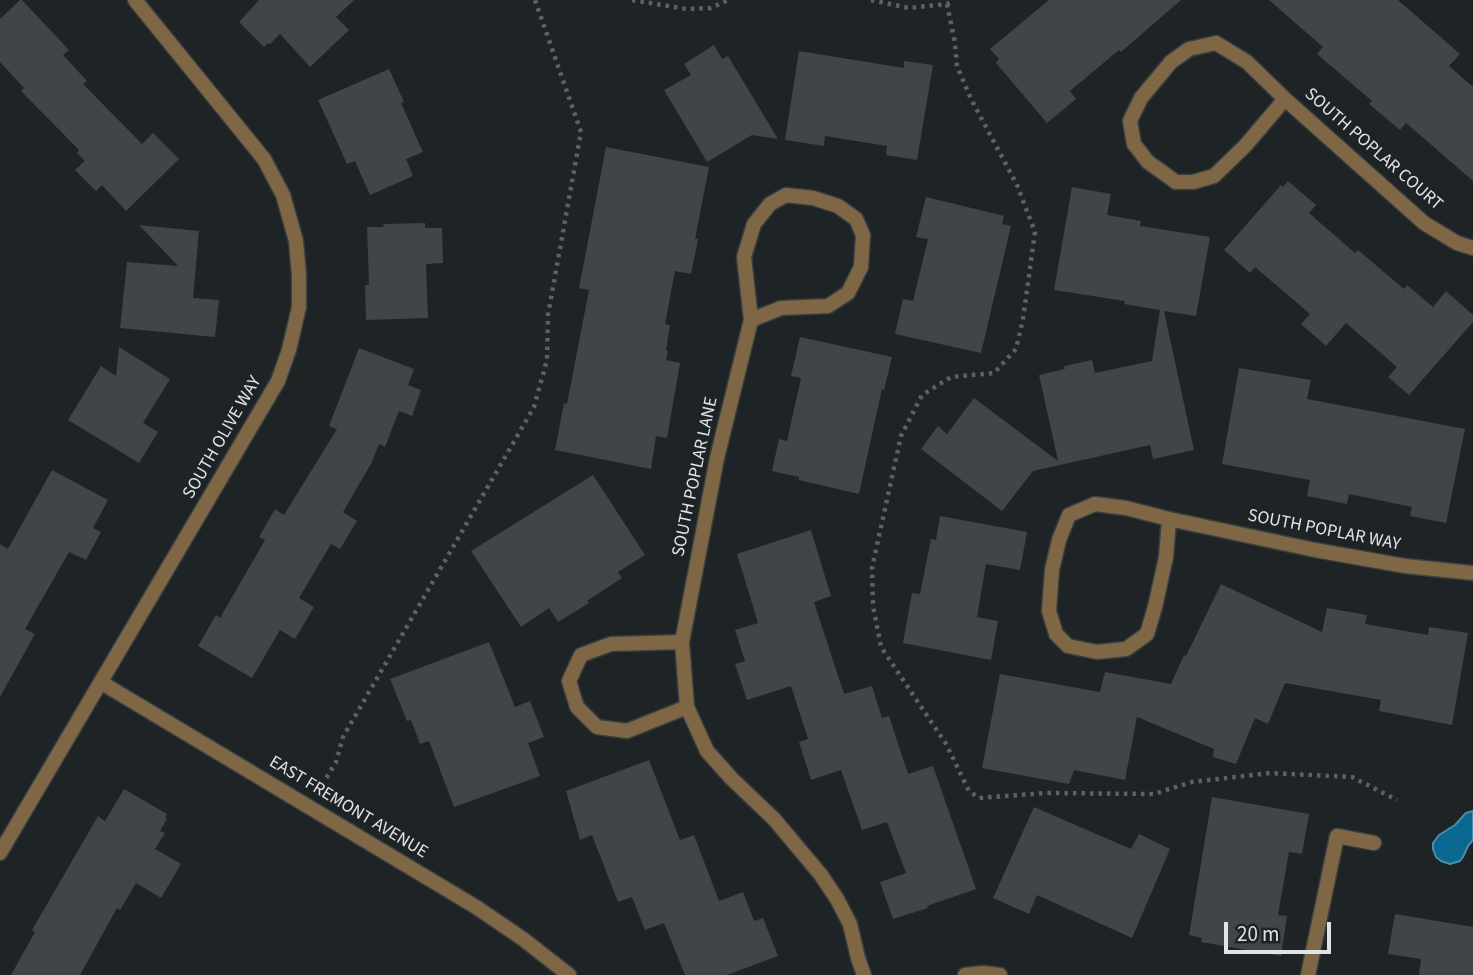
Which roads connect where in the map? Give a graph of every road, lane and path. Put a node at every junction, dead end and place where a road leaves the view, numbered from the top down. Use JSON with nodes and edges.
{"nodes":[{"id":1,"x":135,"y":0,"type":"edge"},
{"id":2,"x":536,"y":0,"type":"edge"},
{"id":3,"x":632,"y":0,"type":"edge"},
{"id":4,"x":728,"y":0,"type":"edge"},
{"id":5,"x":871,"y":0,"type":"edge"},
{"id":6,"x":954,"y":0,"type":"edge"},
{"id":7,"x":947,"y":4,"type":"junction"},
{"id":8,"x":1285,"y":99,"type":"junction"},
{"id":9,"x":1473,"y":248,"type":"edge"},
{"id":10,"x":751,"y":320,"type":"junction"},
{"id":11,"x":1170,"y":519,"type":"junction"},
{"id":12,"x":1473,"y":573,"type":"edge"},
{"id":13,"x":682,"y":642,"type":"junction"},
{"id":14,"x":102,"y":683,"type":"junction"},
{"id":15,"x":687,"y":706,"type":"junction"},
{"id":16,"x":1397,"y":800,"type":"dead end"},
{"id":17,"x":308,"y":807,"type":"junction"},
{"id":18,"x":1374,"y":843,"type":"dead end"},
{"id":19,"x":0,"y":853,"type":"edge"},
{"id":20,"x":569,"y":975,"type":"edge"},
{"id":21,"x":864,"y":975,"type":"edge"},
{"id":22,"x":965,"y":975,"type":"edge"},
{"id":23,"x":1000,"y":975,"type":"edge"},
{"id":24,"x":1308,"y":975,"type":"edge"}],
"edges":[{"from":1,"to":14,"type":"street","name":"SOUTH OLIVE WAY"},
{"from":2,"to":17,"type":"path"},
{"from":3,"to":4,"type":"path"},
{"from":5,"to":7,"type":"path"},
{"from":6,"to":7,"type":"path"},
{"from":7,"to":16,"type":"path"},
{"from":8,"to":8,"type":"street","name":"SOUTH POPLAR COURT"},
{"from":8,"to":9,"type":"street","name":"SOUTH POPLAR COURT"},
{"from":10,"to":10,"type":"street","name":"SOUTH POPLAR LANE"},
{"from":10,"to":13,"type":"street","name":"SOUTH POPLAR LANE"},
{"from":11,"to":11,"type":"street","name":"SOUTH POPLAR WAY"},
{"from":11,"to":12,"type":"street","name":"SOUTH POPLAR WAY"},
{"from":13,"to":15,"type":"street","name":"SOUTH POPLAR LANE"},
{"from":13,"to":15,"type":"street"},
{"from":14,"to":17,"type":"street","name":"EAST FREMONT AVENUE"},
{"from":14,"to":19,"type":"street","name":"SOUTH OLIVE WAY"},
{"from":15,"to":21,"type":"street","name":"SOUTH POPLAR LANE"},
{"from":17,"to":20,"type":"street","name":"EAST FREMONT AVENUE"},
{"from":18,"to":24,"type":"street"},
{"from":22,"to":23,"type":"street"}]}
